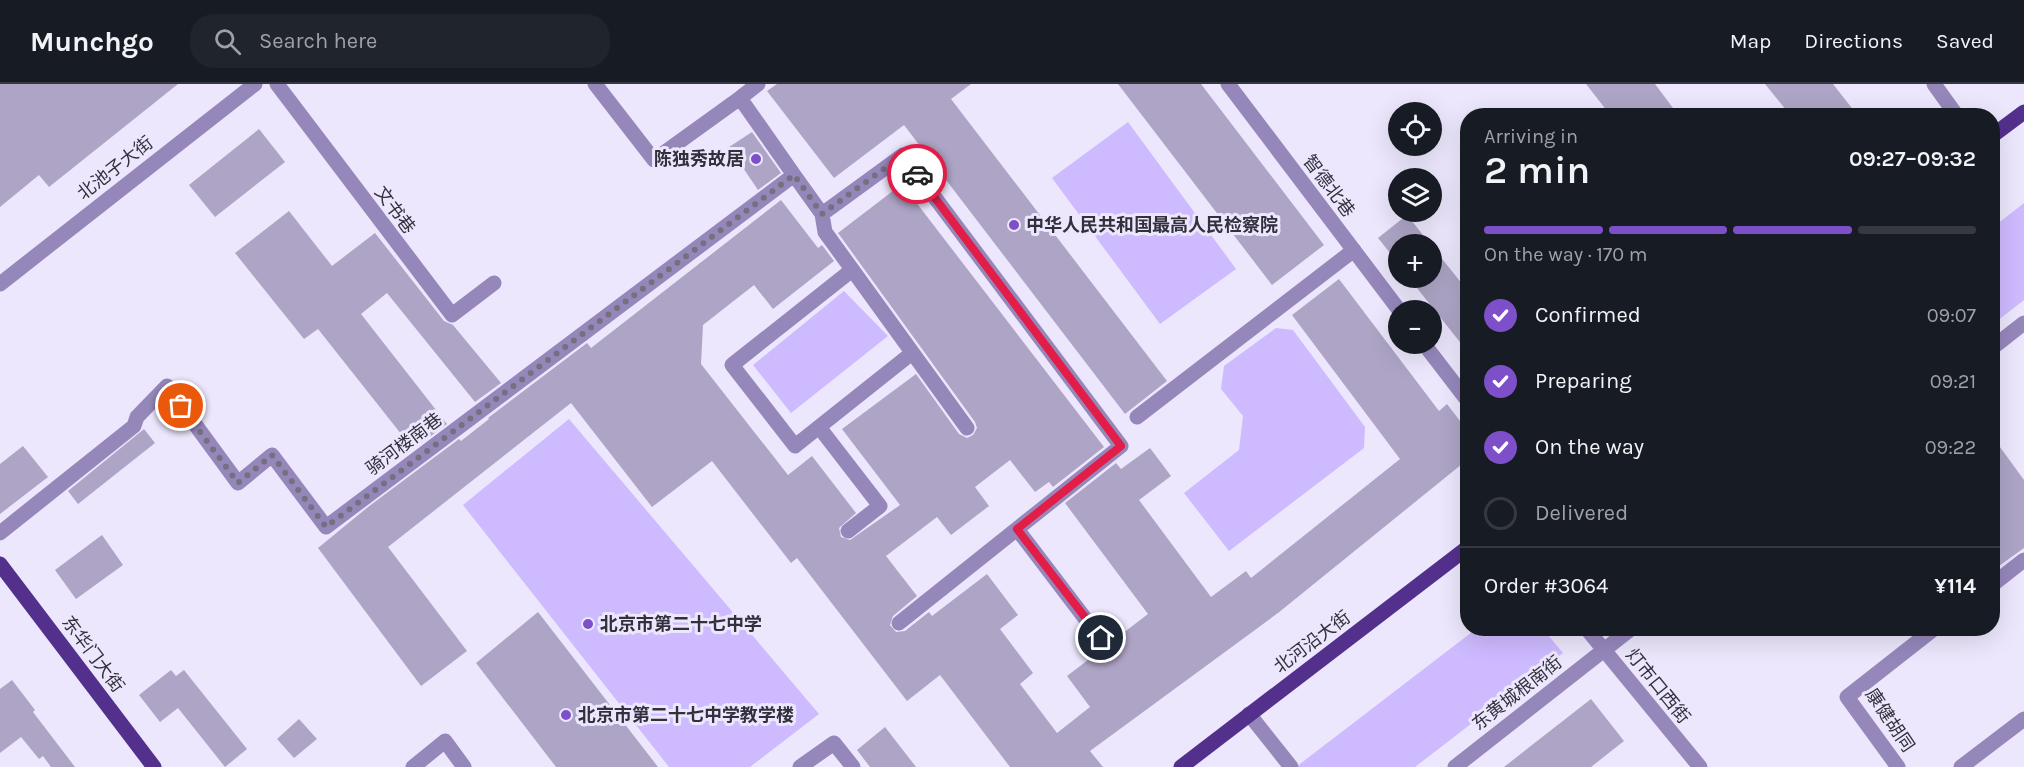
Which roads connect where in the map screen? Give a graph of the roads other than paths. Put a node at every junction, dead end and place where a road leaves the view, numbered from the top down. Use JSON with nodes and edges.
{"nodes":[{"id":1,"x":255,"y":84,"type":"edge"},
{"id":2,"x":277,"y":84,"type":"edge"},
{"id":3,"x":595,"y":84,"type":"edge"},
{"id":4,"x":758,"y":84,"type":"edge"},
{"id":5,"x":1228,"y":84,"type":"edge"},
{"id":6,"x":1934,"y":84,"type":"edge"},
{"id":7,"x":740,"y":98,"type":"junction"},
{"id":8,"x":1951,"y":108,"type":"edge"},
{"id":9,"x":2024,"y":112,"type":"edge"},
{"id":10,"x":2000,"y":130,"type":"edge"},
{"id":11,"x":794,"y":175,"type":"junction"},
{"id":12,"x":822,"y":214,"type":"junction"},
{"id":13,"x":1354,"y":250,"type":"junction"},
{"id":14,"x":852,"y":270,"type":"junction"},
{"id":15,"x":494,"y":283,"type":"dead end"},
{"id":16,"x":0,"y":284,"type":"edge"},
{"id":17,"x":1392,"y":300,"type":"edge"},
{"id":18,"x":2024,"y":323,"type":"edge"},
{"id":19,"x":2000,"y":342,"type":"edge"},
{"id":20,"x":912,"y":353,"type":"junction"},
{"id":21,"x":1432,"y":354,"type":"edge"},
{"id":22,"x":1460,"y":391,"type":"edge"},
{"id":23,"x":1137,"y":417,"type":"dead end"},
{"id":24,"x":819,"y":427,"type":"junction"},
{"id":25,"x":967,"y":428,"type":"dead end"},
{"id":26,"x":1017,"y":529,"type":"junction"},
{"id":27,"x":848,"y":531,"type":"dead end"},
{"id":28,"x":0,"y":533,"type":"edge"},
{"id":29,"x":1460,"y":553,"type":"edge"},
{"id":30,"x":2024,"y":560,"type":"edge"},
{"id":31,"x":0,"y":564,"type":"edge"},
{"id":32,"x":2000,"y":579,"type":"edge"},
{"id":33,"x":899,"y":623,"type":"dead end"},
{"id":34,"x":1592,"y":636,"type":"edge"},
{"id":35,"x":1622,"y":636,"type":"edge"},
{"id":36,"x":1925,"y":636,"type":"edge"},
{"id":37,"x":1101,"y":638,"type":"dead end"},
{"id":38,"x":1604,"y":651,"type":"junction"},
{"id":39,"x":1249,"y":714,"type":"junction"},
{"id":40,"x":2024,"y":719,"type":"edge"},
{"id":41,"x":154,"y":767,"type":"edge"},
{"id":42,"x":413,"y":767,"type":"edge"},
{"id":43,"x":464,"y":767,"type":"edge"},
{"id":44,"x":800,"y":767,"type":"edge"},
{"id":45,"x":853,"y":767,"type":"edge"},
{"id":46,"x":1181,"y":767,"type":"edge"},
{"id":47,"x":1291,"y":767,"type":"edge"},
{"id":48,"x":1455,"y":767,"type":"edge"},
{"id":49,"x":1700,"y":767,"type":"edge"},
{"id":50,"x":1898,"y":767,"type":"edge"},
{"id":51,"x":1961,"y":767,"type":"edge"}],
"edges":[{"from":1,"to":16,"type":"street","name":"北池子大街"},
{"from":2,"to":15,"type":"street","name":"文书巷"},
{"from":3,"to":7,"type":"street"},
{"from":4,"to":7,"type":"street"},
{"from":5,"to":13,"type":"street","name":"智德北巷"},
{"from":6,"to":8,"type":"street"},
{"from":7,"to":11,"type":"street"},
{"from":9,"to":10,"type":"main road"},
{"from":11,"to":12,"type":"street"},
{"from":11,"to":28,"type":"street","name":"骑河楼南巷"},
{"from":12,"to":14,"type":"street"},
{"from":12,"to":26,"type":"street"},
{"from":13,"to":17,"type":"street","name":"智德北巷"},
{"from":13,"to":23,"type":"street"},
{"from":14,"to":20,"type":"street"},
{"from":14,"to":24,"type":"street"},
{"from":18,"to":19,"type":"street"},
{"from":20,"to":24,"type":"street"},
{"from":20,"to":25,"type":"street"},
{"from":21,"to":22,"type":"street"},
{"from":24,"to":27,"type":"street"},
{"from":26,"to":33,"type":"street"},
{"from":26,"to":37,"type":"street"},
{"from":29,"to":39,"type":"main road","name":"北河沿大街"},
{"from":30,"to":32,"type":"street"},
{"from":31,"to":41,"type":"main road","name":"东华门大街"},
{"from":34,"to":38,"type":"street","name":"灯市口西街"},
{"from":35,"to":38,"type":"street","name":"东黄城根南街"},
{"from":36,"to":50,"type":"street","name":"康健胡同"},
{"from":38,"to":48,"type":"street","name":"东黄城根南街"},
{"from":38,"to":49,"type":"street","name":"灯市口西街"},
{"from":39,"to":46,"type":"main road","name":"北河沿大街"},
{"from":39,"to":47,"type":"street"},
{"from":40,"to":51,"type":"street"},
{"from":42,"to":43,"type":"street"},
{"from":44,"to":45,"type":"street"}]}
